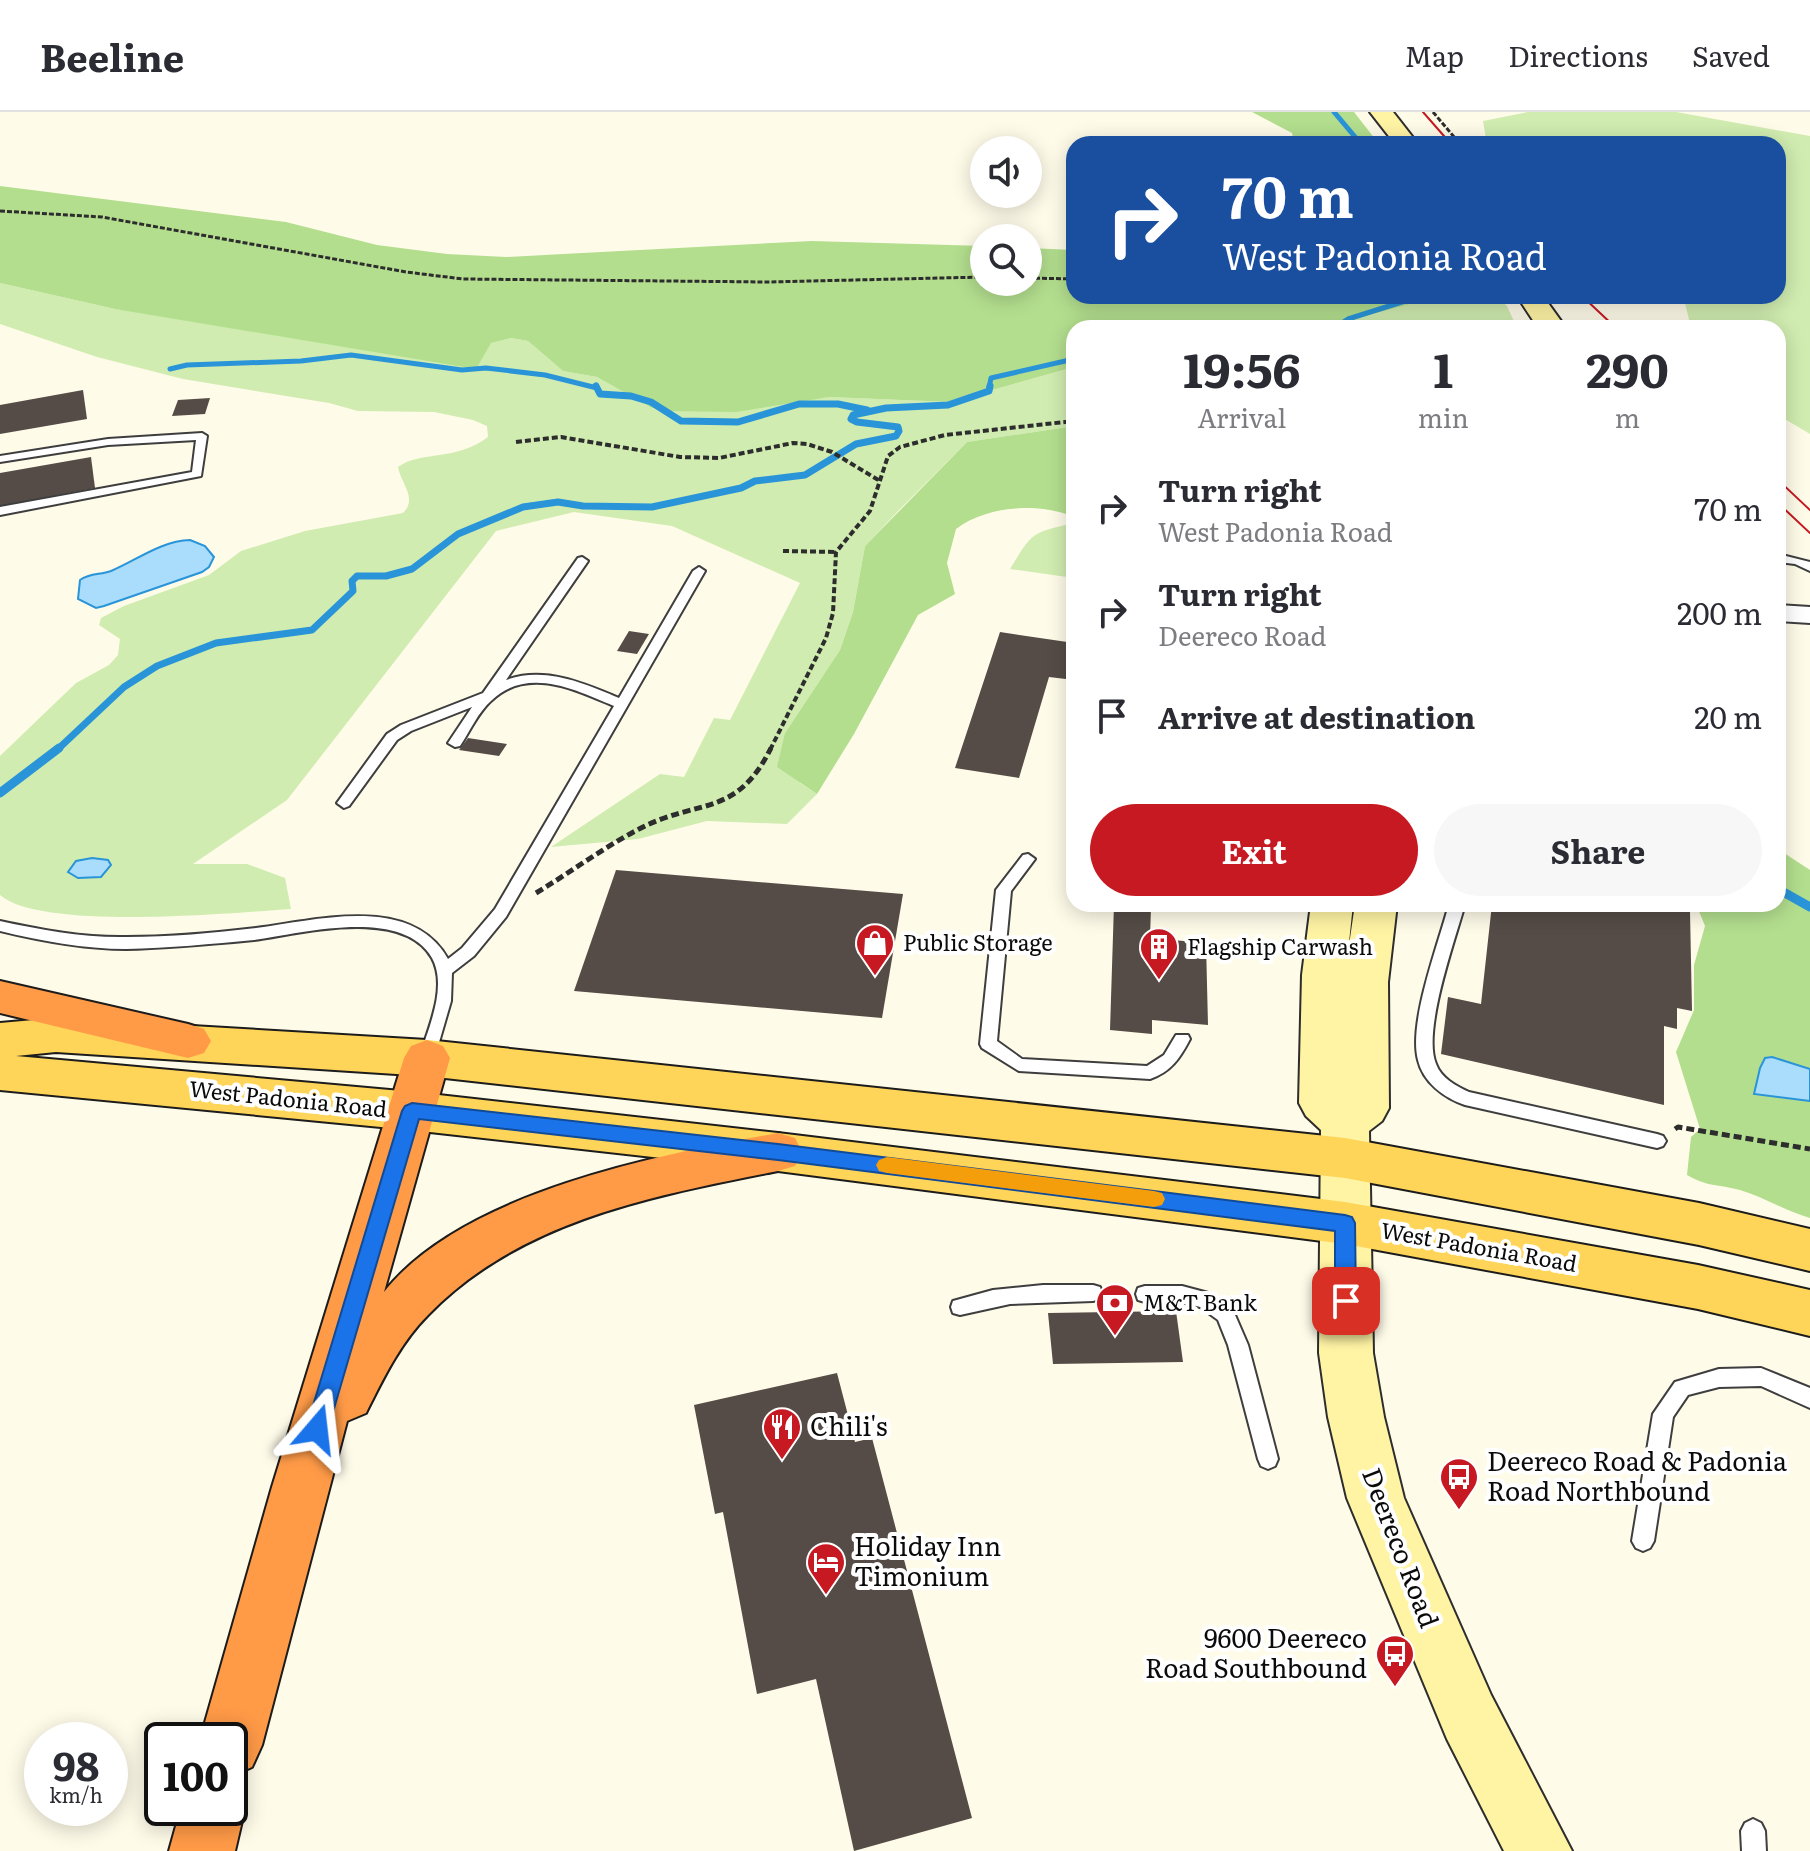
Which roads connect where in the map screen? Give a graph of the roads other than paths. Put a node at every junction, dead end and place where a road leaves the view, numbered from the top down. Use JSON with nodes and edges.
{"nodes":[{"id":1,"x":1381,"y":112,"type":"edge"},
{"id":2,"x":1400,"y":136,"type":"edge"},
{"id":3,"x":0,"y":459,"type":"edge"},
{"id":4,"x":0,"y":511,"type":"edge"},
{"id":5,"x":1786,"y":559,"type":"edge"},
{"id":6,"x":582,"y":561,"type":"dead end"},
{"id":7,"x":1810,"y":567,"type":"edge"},
{"id":8,"x":699,"y":571,"type":"dead end"},
{"id":9,"x":1786,"y":614,"type":"edge"},
{"id":10,"x":1810,"y":615,"type":"edge"},
{"id":11,"x":488,"y":696,"type":"junction"},
{"id":12,"x":620,"y":704,"type":"junction"},
{"id":13,"x":455,"y":743,"type":"dead end"},
{"id":14,"x":344,"y":803,"type":"dead end"},
{"id":15,"x":1028,"y":859,"type":"dead end"},
{"id":16,"x":1327,"y":912,"type":"edge"},
{"id":17,"x":1375,"y":912,"type":"edge"},
{"id":18,"x":1455,"y":912,"type":"edge"},
{"id":19,"x":0,"y":926,"type":"edge"},
{"id":20,"x":444,"y":971,"type":"junction"},
{"id":21,"x":0,"y":997,"type":"edge"},
{"id":22,"x":1182,"y":1039,"type":"dead end"},
{"id":23,"x":0,"y":1040,"type":"edge"},
{"id":24,"x":188,"y":1041,"type":"junction"},
{"id":25,"x":427,"y":1058,"type":"junction"},
{"id":26,"x":0,"y":1072,"type":"edge"},
{"id":27,"x":412,"y":1111,"type":"junction"},
{"id":28,"x":1345,"y":1140,"type":"junction"},
{"id":29,"x":1657,"y":1141,"type":"road end"},
{"id":30,"x":778,"y":1152,"type":"junction"},
{"id":31,"x":1345,"y":1223,"type":"junction"},
{"id":32,"x":1810,"y":1250,"type":"edge"},
{"id":33,"x":1093,"y":1293,"type":"dead end"},
{"id":34,"x":1145,"y":1294,"type":"dead end"},
{"id":35,"x":960,"y":1307,"type":"dead end"},
{"id":36,"x":1810,"y":1313,"type":"edge"},
{"id":37,"x":1810,"y":1399,"type":"edge"},
{"id":38,"x":1268,"y":1459,"type":"dead end"},
{"id":39,"x":300,"y":1487,"type":"junction"},
{"id":40,"x":1643,"y":1541,"type":"dead end"},
{"id":41,"x":236,"y":1722,"type":"edge"},
{"id":42,"x":208,"y":1826,"type":"edge"},
{"id":43,"x":202,"y":1851,"type":"edge"},
{"id":44,"x":1539,"y":1851,"type":"edge"}],
"edges":[{"from":1,"to":2,"type":"main road"},
{"from":3,"to":4,"type":"lane"},
{"from":5,"to":7,"type":"lane"},
{"from":6,"to":11,"type":"lane"},
{"from":8,"to":12,"type":"lane"},
{"from":9,"to":10,"type":"street"},
{"from":11,"to":12,"type":"lane"},
{"from":11,"to":13,"type":"lane"},
{"from":11,"to":14,"type":"lane"},
{"from":12,"to":20,"type":"lane"},
{"from":15,"to":22,"type":"lane"},
{"from":16,"to":28,"type":"main road"},
{"from":17,"to":28,"type":"main road"},
{"from":18,"to":29,"type":"lane"},
{"from":19,"to":20,"type":"lane"},
{"from":20,"to":25,"type":"lane"},
{"from":21,"to":24,"type":"highway"},
{"from":23,"to":24,"type":"main road"},
{"from":24,"to":25,"type":"main road"},
{"from":25,"to":27,"type":"highway"},
{"from":25,"to":28,"type":"main road"},
{"from":26,"to":27,"type":"main road","name":"West Padonia Road"},
{"from":27,"to":28,"type":"main road"},
{"from":27,"to":30,"type":"main road","name":"West Padonia Road"},
{"from":27,"to":39,"type":"highway"},
{"from":28,"to":31,"type":"main road","name":"Deereco Road"},
{"from":28,"to":32,"type":"main road"},
{"from":30,"to":31,"type":"main road","name":"West Padonia Road"},
{"from":30,"to":39,"type":"highway"},
{"from":31,"to":36,"type":"main road","name":"West Padonia Road"},
{"from":31,"to":44,"type":"main road","name":"Deereco Road"},
{"from":33,"to":35,"type":"lane"},
{"from":34,"to":38,"type":"lane"},
{"from":37,"to":40,"type":"lane"},
{"from":39,"to":41,"type":"highway"},
{"from":42,"to":43,"type":"highway"}]}
